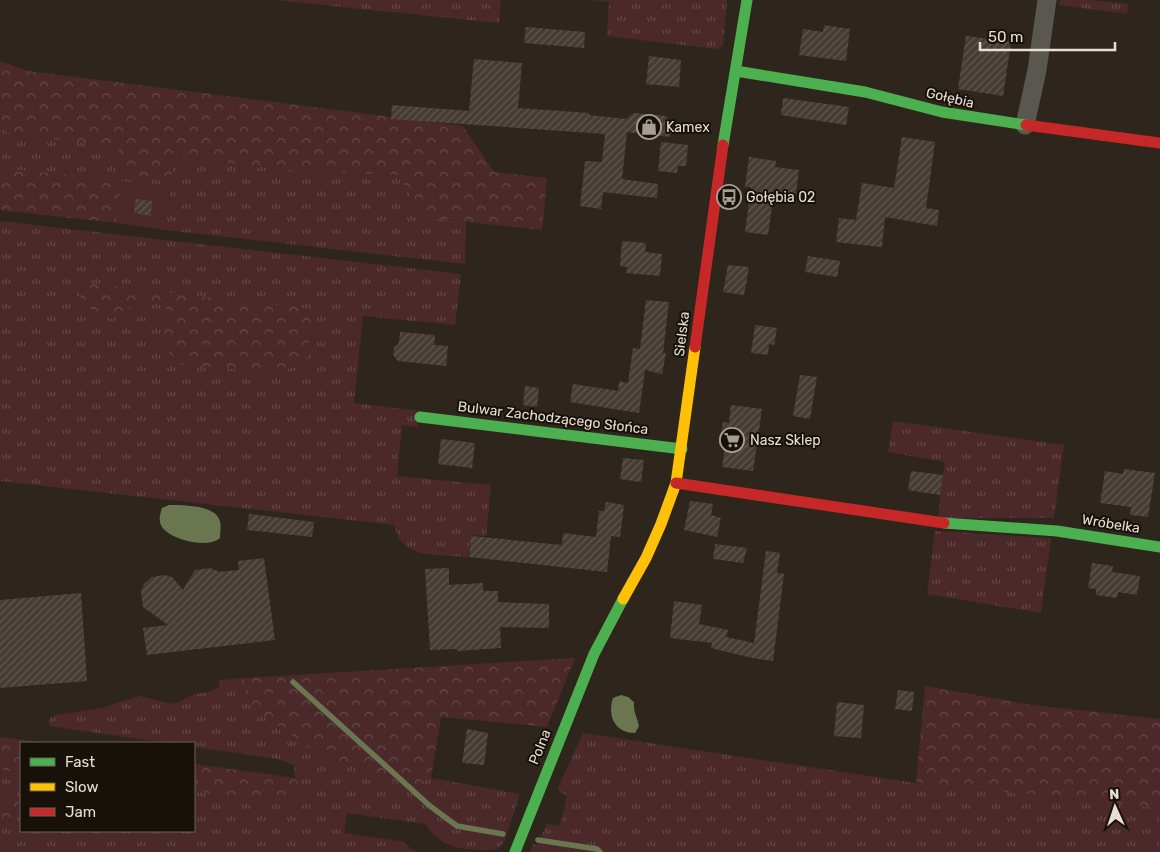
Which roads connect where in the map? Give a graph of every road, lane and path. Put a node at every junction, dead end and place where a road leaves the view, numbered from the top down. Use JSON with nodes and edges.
{"nodes":[{"id":1,"x":747,"y":0,"type":"edge"},
{"id":2,"x":1047,"y":0,"type":"edge"},
{"id":3,"x":736,"y":71,"type":"junction"},
{"id":4,"x":1025,"y":126,"type":"junction"},
{"id":5,"x":1160,"y":143,"type":"edge"},
{"id":6,"x":420,"y":417,"type":"dead end"},
{"id":7,"x":682,"y":449,"type":"junction"},
{"id":8,"x":676,"y":483,"type":"junction"},
{"id":9,"x":1160,"y":546,"type":"edge"},
{"id":10,"x":594,"y":654,"type":"joint"},
{"id":11,"x":515,"y":852,"type":"edge"}],
"edges":[{"from":1,"to":3,"type":"street","name":"Sielska"},
{"from":2,"to":4,"type":"street"},
{"from":3,"to":4,"type":"street","name":"Gołębia"},
{"from":3,"to":7,"type":"street","name":"Sielska"},
{"from":4,"to":5,"type":"street","name":"Gołębia"},
{"from":6,"to":7,"type":"street","name":"Bulwar Zachodzącego Słońca"},
{"from":7,"to":8,"type":"street","name":"Sielska"},
{"from":8,"to":9,"type":"street","name":"Wróbelka"},
{"from":8,"to":10,"type":"street","name":"Sielska"},
{"from":10,"to":11,"type":"street","name":"Polna"}]}
